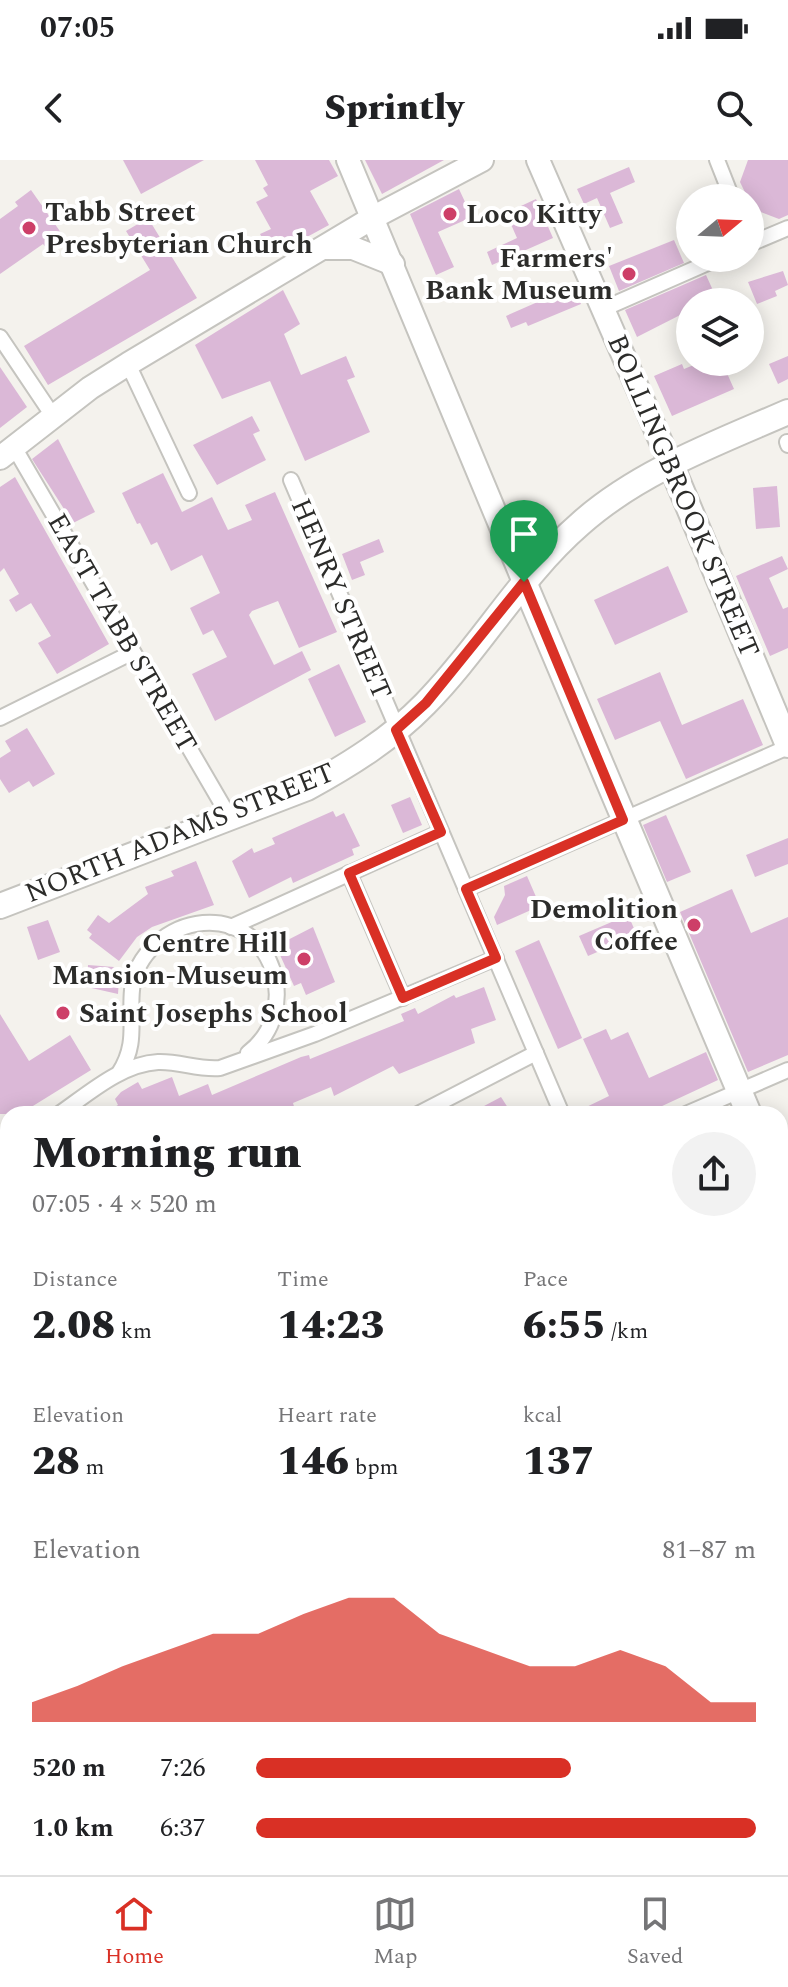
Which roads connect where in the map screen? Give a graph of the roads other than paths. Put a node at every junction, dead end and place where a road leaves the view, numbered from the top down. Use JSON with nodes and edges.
{"nodes":[{"id":1,"x":348,"y":160,"type":"edge"},
{"id":2,"x":482,"y":160,"type":"edge"},
{"id":3,"x":538,"y":160,"type":"edge"},
{"id":4,"x":717,"y":160,"type":"edge"},
{"id":5,"x":726,"y":184,"type":"edge"},
{"id":6,"x":374,"y":217,"type":"junction"},
{"id":7,"x":788,"y":228,"type":"edge"},
{"id":8,"x":764,"y":237,"type":"edge"},
{"id":9,"x":324,"y":248,"type":"junction"},
{"id":10,"x":393,"y":264,"type":"junction"},
{"id":11,"x":687,"y":272,"type":"edge"},
{"id":12,"x":603,"y":309,"type":"junction"},
{"id":13,"x":0,"y":337,"type":"edge"},
{"id":14,"x":128,"y":364,"type":"junction"},
{"id":15,"x":788,"y":412,"type":"edge"},
{"id":16,"x":53,"y":416,"type":"junction"},
{"id":17,"x":7,"y":453,"type":"edge"},
{"id":18,"x":671,"y":465,"type":"junction"},
{"id":19,"x":291,"y":480,"type":"dead end"},
{"id":20,"x":189,"y":493,"type":"dead end"},
{"id":21,"x":524,"y":582,"type":"junction"},
{"id":22,"x":133,"y":652,"type":"junction"},
{"id":23,"x":0,"y":718,"type":"edge"},
{"id":24,"x":396,"y":730,"type":"junction"},
{"id":25,"x":788,"y":746,"type":"edge"},
{"id":26,"x":230,"y":818,"type":"junction"},
{"id":27,"x":623,"y":820,"type":"junction"},
{"id":28,"x":441,"y":832,"type":"junction"},
{"id":29,"x":349,"y":873,"type":"junction"},
{"id":30,"x":466,"y":889,"type":"junction"},
{"id":31,"x":0,"y":906,"type":"edge"},
{"id":32,"x":231,"y":927,"type":"junction"},
{"id":33,"x":496,"y":958,"type":"junction"},
{"id":34,"x":403,"y":998,"type":"junction"},
{"id":35,"x":536,"y":1053,"type":"junction"},
{"id":36,"x":235,"y":1063,"type":"junction"},
{"id":37,"x":788,"y":1070,"type":"edge"},
{"id":38,"x":119,"y":1073,"type":"junction"},
{"id":39,"x":739,"y":1091,"type":"junction"},
{"id":40,"x":71,"y":1106,"type":"edge"},
{"id":41,"x":433,"y":1106,"type":"edge"},
{"id":42,"x":559,"y":1106,"type":"edge"},
{"id":43,"x":704,"y":1106,"type":"edge"},
{"id":44,"x":746,"y":1106,"type":"edge"}],
"edges":[{"from":1,"to":6,"type":"street"},
{"from":2,"to":6,"type":"street"},
{"from":3,"to":12,"type":"street","name":"BOLLINGBROOK STREET"},
{"from":4,"to":5,"type":"street"},
{"from":6,"to":9,"type":"street"},
{"from":6,"to":10,"type":"street"},
{"from":7,"to":8,"type":"street"},
{"from":9,"to":10,"type":"street"},
{"from":9,"to":14,"type":"street"},
{"from":10,"to":21,"type":"street"},
{"from":11,"to":12,"type":"street"},
{"from":12,"to":18,"type":"street","name":"BOLLINGBROOK STREET"},
{"from":13,"to":16,"type":"street"},
{"from":14,"to":16,"type":"street"},
{"from":14,"to":20,"type":"street"},
{"from":15,"to":18,"type":"main road","name":"NORTH ADAMS STREET"},
{"from":16,"to":17,"type":"street"},
{"from":17,"to":22,"type":"street","name":"EAST TABB STREET"},
{"from":18,"to":21,"type":"main road","name":"NORTH ADAMS STREET"},
{"from":18,"to":25,"type":"main road","name":"BOLLINGBROOK STREET"},
{"from":19,"to":24,"type":"street","name":"HENRY STREET"},
{"from":21,"to":24,"type":"main road","name":"NORTH ADAMS STREET"},
{"from":21,"to":27,"type":"main road"},
{"from":22,"to":23,"type":"street"},
{"from":22,"to":26,"type":"street","name":"EAST TABB STREET"},
{"from":24,"to":26,"type":"main road","name":"NORTH ADAMS STREET"},
{"from":24,"to":28,"type":"street","name":"HENRY STREET"},
{"from":25,"to":27,"type":"street"},
{"from":26,"to":31,"type":"main road","name":"NORTH ADAMS STREET"},
{"from":27,"to":30,"type":"street"},
{"from":27,"to":39,"type":"main road"},
{"from":28,"to":29,"type":"street"},
{"from":28,"to":30,"type":"street","name":"HENRY STREET"},
{"from":29,"to":32,"type":"street"},
{"from":29,"to":34,"type":"street"},
{"from":30,"to":33,"type":"street","name":"HENRY STREET"},
{"from":32,"to":36,"type":"street"},
{"from":32,"to":38,"type":"street"},
{"from":33,"to":34,"type":"street"},
{"from":33,"to":35,"type":"street","name":"HENRY STREET"},
{"from":34,"to":36,"type":"street"},
{"from":35,"to":41,"type":"street"},
{"from":35,"to":42,"type":"street","name":"HENRY STREET"},
{"from":36,"to":38,"type":"street"},
{"from":37,"to":39,"type":"street"},
{"from":38,"to":40,"type":"street"},
{"from":39,"to":43,"type":"street"},
{"from":39,"to":44,"type":"main road"}]}
